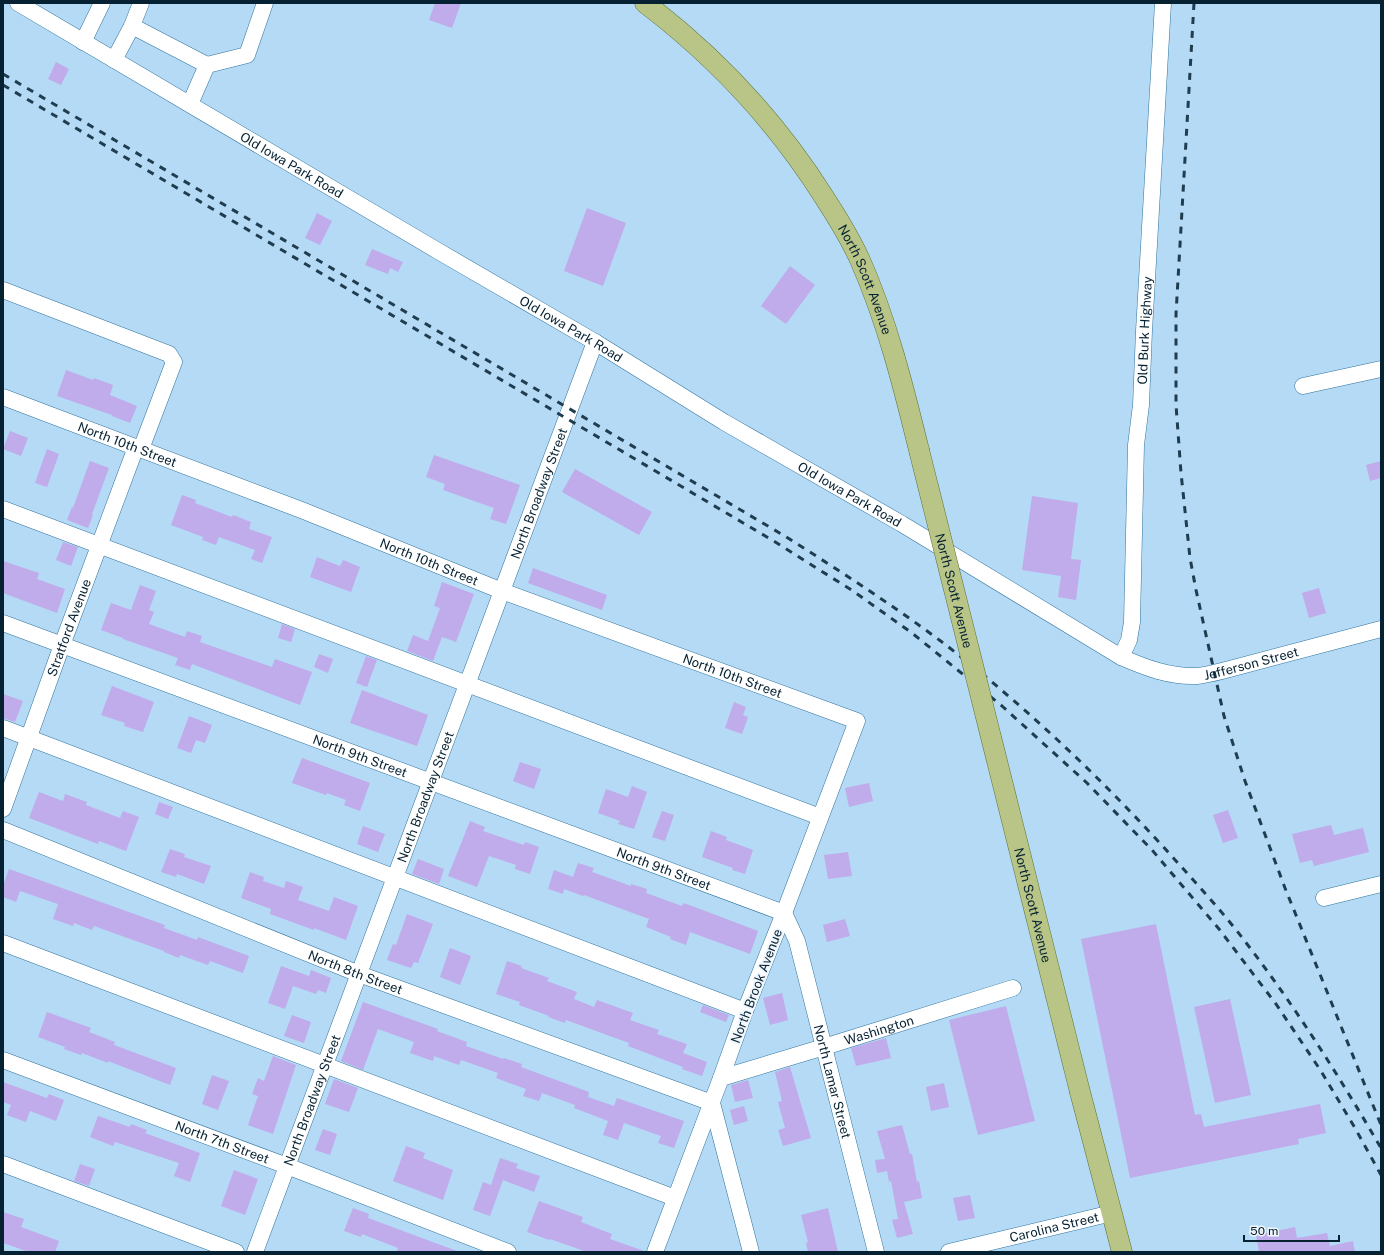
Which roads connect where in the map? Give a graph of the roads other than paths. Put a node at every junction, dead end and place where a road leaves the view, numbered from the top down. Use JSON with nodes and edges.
{"nodes":[{"id":1,"x":18,"y":3,"type":"edge"},
{"id":2,"x":102,"y":3,"type":"edge"},
{"id":3,"x":141,"y":3,"type":"edge"},
{"id":4,"x":265,"y":3,"type":"edge"},
{"id":5,"x":645,"y":3,"type":"edge"},
{"id":6,"x":1163,"y":3,"type":"edge"},
{"id":7,"x":132,"y":26,"type":"junction"},
{"id":8,"x":83,"y":42,"type":"junction"},
{"id":9,"x":114,"y":60,"type":"junction"},
{"id":10,"x":207,"y":65,"type":"junction"},
{"id":11,"x":190,"y":104,"type":"junction"},
{"id":12,"x":3,"y":290,"type":"edge"},
{"id":13,"x":595,"y":342,"type":"junction"},
{"id":14,"x":1381,"y":369,"type":"edge"},
{"id":15,"x":1303,"y":386,"type":"dead end"},
{"id":16,"x":3,"y":397,"type":"edge"},
{"id":17,"x":139,"y":448,"type":"junction"},
{"id":18,"x":3,"y":509,"type":"edge"},
{"id":19,"x":100,"y":546,"type":"junction"},
{"id":20,"x":502,"y":591,"type":"junction"},
{"id":21,"x":3,"y":623,"type":"edge"},
{"id":22,"x":1381,"y":629,"type":"edge"},
{"id":23,"x":62,"y":645,"type":"junction"},
{"id":24,"x":1121,"y":657,"type":"junction"},
{"id":25,"x":468,"y":684,"type":"junction"},
{"id":26,"x":857,"y":720,"type":"joint"},
{"id":27,"x":3,"y":728,"type":"edge"},
{"id":28,"x":29,"y":738,"type":"junction"},
{"id":29,"x":431,"y":782,"type":"junction"},
{"id":30,"x":3,"y":809,"type":"edge"},
{"id":31,"x":820,"y":817,"type":"junction"},
{"id":32,"x":3,"y":830,"type":"edge"},
{"id":33,"x":395,"y":877,"type":"junction"},
{"id":34,"x":1381,"y":884,"type":"edge"},
{"id":35,"x":1324,"y":898,"type":"dead end"},
{"id":36,"x":784,"y":913,"type":"junction"},
{"id":37,"x":3,"y":943,"type":"edge"},
{"id":38,"x":359,"y":974,"type":"junction"},
{"id":39,"x":1013,"y":988,"type":"dead end"},
{"id":40,"x":745,"y":1011,"type":"junction"},
{"id":41,"x":824,"y":1047,"type":"junction"},
{"id":42,"x":3,"y":1060,"type":"edge"},
{"id":43,"x":325,"y":1065,"type":"junction"},
{"id":44,"x":721,"y":1078,"type":"junction"},
{"id":45,"x":712,"y":1103,"type":"junction"},
{"id":46,"x":3,"y":1164,"type":"edge"},
{"id":47,"x":287,"y":1166,"type":"junction"},
{"id":48,"x":675,"y":1198,"type":"junction"},
{"id":49,"x":1112,"y":1213,"type":"junction"},
{"id":50,"x":236,"y":1252,"type":"edge"},
{"id":51,"x":255,"y":1252,"type":"edge"},
{"id":52,"x":508,"y":1252,"type":"edge"},
{"id":53,"x":655,"y":1252,"type":"edge"},
{"id":54,"x":751,"y":1252,"type":"edge"},
{"id":55,"x":876,"y":1252,"type":"edge"},
{"id":56,"x":949,"y":1252,"type":"edge"},
{"id":57,"x":1122,"y":1252,"type":"edge"}],
"edges":[{"from":1,"to":8,"type":"street","name":"Old Iowa Park Road"},
{"from":2,"to":8,"type":"street"},
{"from":3,"to":7,"type":"street"},
{"from":4,"to":10,"type":"street"},
{"from":5,"to":49,"type":"main road","name":"North Scott Avenue","bridge":true},
{"from":6,"to":24,"type":"street","name":"Old Burk Highway"},
{"from":7,"to":9,"type":"street"},
{"from":7,"to":10,"type":"street"},
{"from":8,"to":9,"type":"street","name":"Old Iowa Park Road"},
{"from":9,"to":11,"type":"street","name":"Old Iowa Park Road"},
{"from":10,"to":11,"type":"street"},
{"from":11,"to":13,"type":"street","name":"Old Iowa Park Road"},
{"from":12,"to":17,"type":"street","name":"Stratford Avenue"},
{"from":13,"to":20,"type":"street","name":"North Broadway Street"},
{"from":13,"to":24,"type":"street","name":"Old Iowa Park Road"},
{"from":14,"to":15,"type":"street"},
{"from":16,"to":17,"type":"street","name":"North 10th Street"},
{"from":17,"to":19,"type":"street","name":"Stratford Avenue"},
{"from":17,"to":20,"type":"street","name":"North 10th Street"},
{"from":18,"to":19,"type":"street"},
{"from":19,"to":23,"type":"street","name":"Stratford Avenue"},
{"from":19,"to":25,"type":"street"},
{"from":20,"to":25,"type":"street","name":"North Broadway Street"},
{"from":20,"to":26,"type":"street","name":"North 10th Street"},
{"from":21,"to":23,"type":"street","name":"North 9th Street"},
{"from":22,"to":24,"type":"street","name":"Jefferson Street"},
{"from":23,"to":28,"type":"street","name":"Stratford Avenue"},
{"from":23,"to":29,"type":"street","name":"North 9th Street"},
{"from":25,"to":29,"type":"street","name":"North Broadway Street"},
{"from":25,"to":31,"type":"street"},
{"from":26,"to":31,"type":"street","name":"North Brook Avenue"},
{"from":27,"to":28,"type":"street"},
{"from":28,"to":30,"type":"street","name":"Stratford Avenue"},
{"from":28,"to":33,"type":"street"},
{"from":29,"to":33,"type":"street","name":"North Broadway Street"},
{"from":29,"to":36,"type":"street","name":"North 9th Street"},
{"from":31,"to":36,"type":"street","name":"North Brook Avenue"},
{"from":32,"to":38,"type":"street","name":"North 8th Street"},
{"from":33,"to":38,"type":"street","name":"North Broadway Street"},
{"from":33,"to":40,"type":"street"},
{"from":34,"to":35,"type":"street"},
{"from":36,"to":40,"type":"street","name":"North Brook Avenue"},
{"from":36,"to":41,"type":"street","name":"North Lamar Street"},
{"from":37,"to":43,"type":"street"},
{"from":38,"to":43,"type":"street","name":"North Broadway Street"},
{"from":38,"to":45,"type":"street","name":"North 8th Street"},
{"from":39,"to":41,"type":"street","name":"Washington"},
{"from":40,"to":44,"type":"street","name":"North Brook Avenue"},
{"from":41,"to":44,"type":"street","name":"Washington"},
{"from":41,"to":55,"type":"street","name":"North Lamar Street"},
{"from":42,"to":47,"type":"street","name":"North 7th Street"},
{"from":43,"to":47,"type":"street","name":"North Broadway Street"},
{"from":43,"to":48,"type":"street"},
{"from":44,"to":45,"type":"street","name":"North Brook Avenue"},
{"from":45,"to":48,"type":"street","name":"North Brook Avenue"},
{"from":45,"to":54,"type":"street"},
{"from":46,"to":50,"type":"street"},
{"from":47,"to":51,"type":"street","name":"North Broadway Street"},
{"from":47,"to":52,"type":"street","name":"North 7th Street"},
{"from":48,"to":53,"type":"street","name":"North Brook Avenue"},
{"from":49,"to":56,"type":"street","name":"Carolina Street"},
{"from":49,"to":57,"type":"main road","name":"North Scott Avenue"}]}
